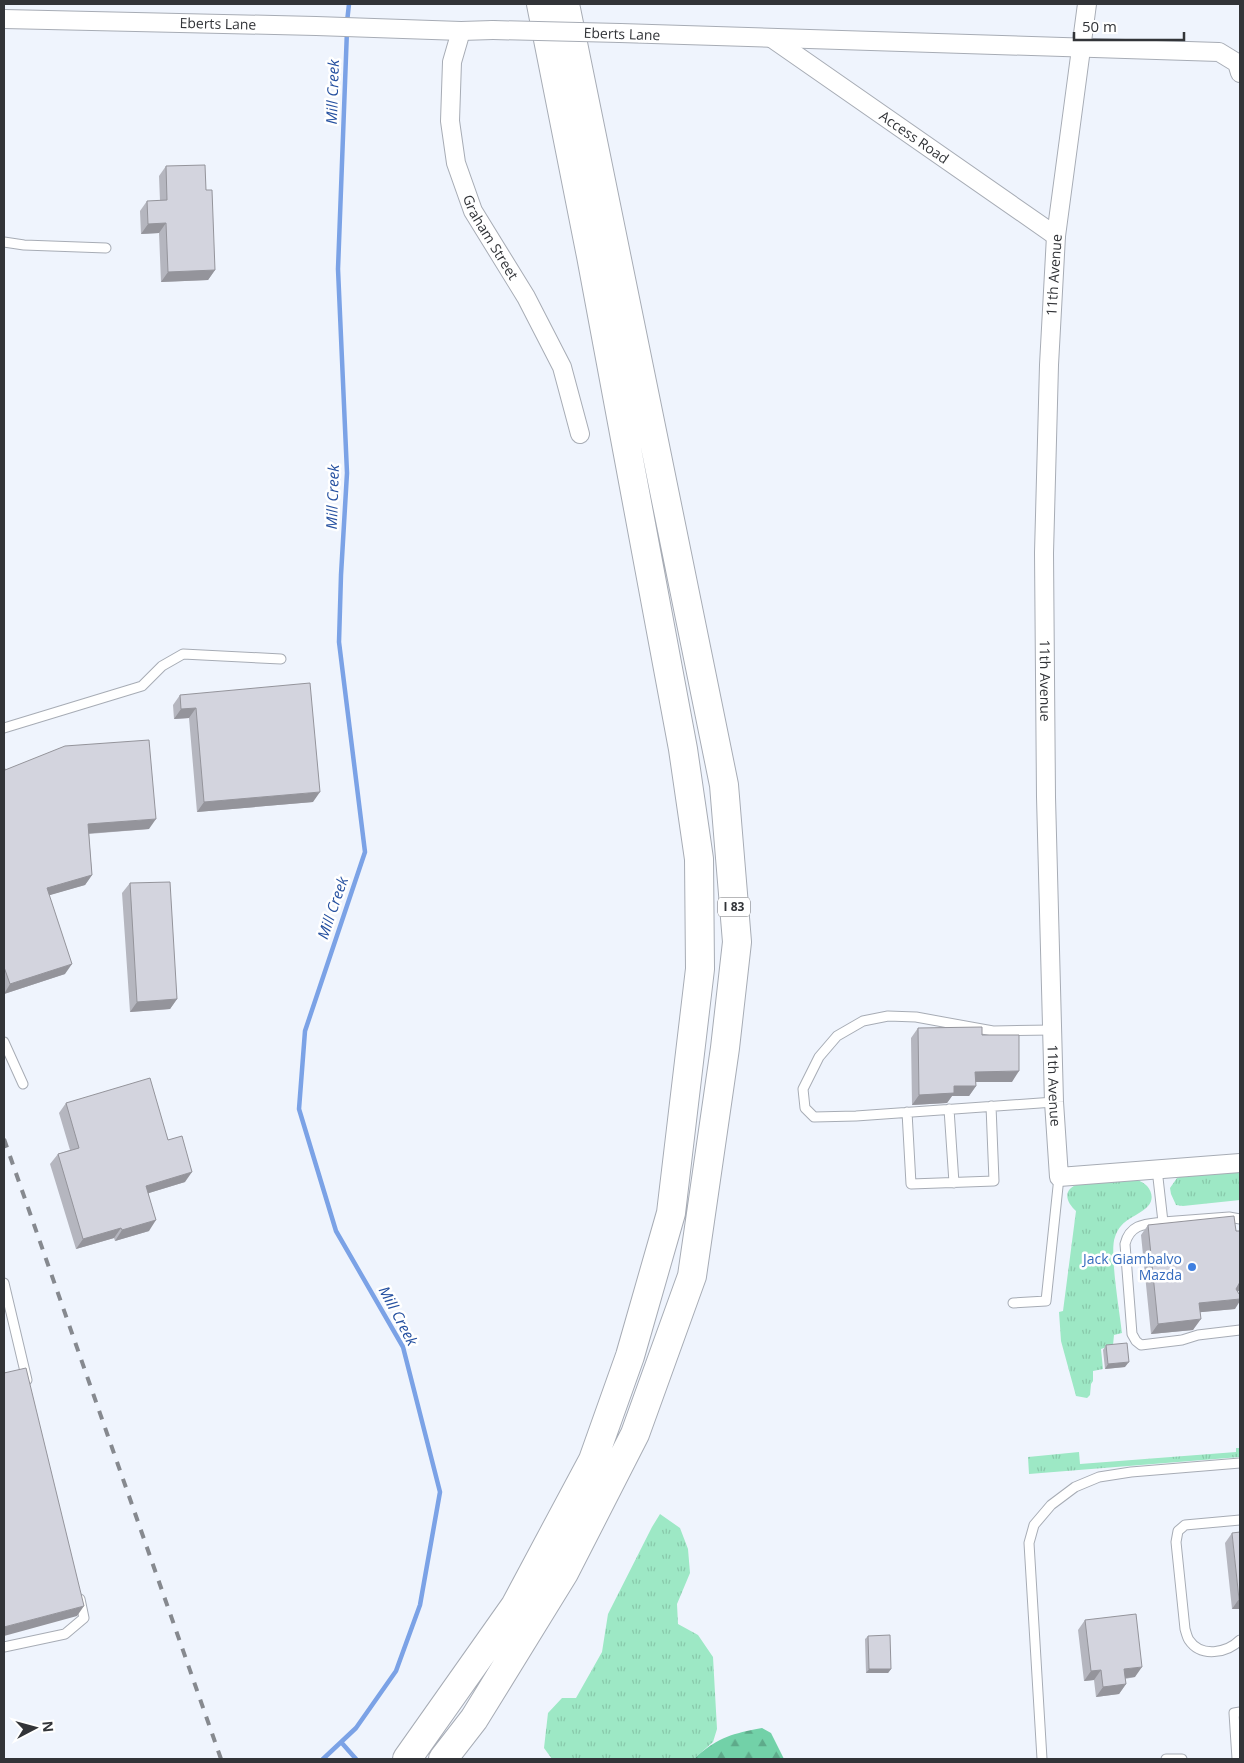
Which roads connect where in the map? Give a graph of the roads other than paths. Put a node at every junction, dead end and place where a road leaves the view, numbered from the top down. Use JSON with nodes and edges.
{"nodes":[{"id":1,"x":541,"y":4,"type":"edge"},
{"id":2,"x":565,"y":4,"type":"edge"},
{"id":3,"x":1087,"y":4,"type":"edge"},
{"id":4,"x":4,"y":19,"type":"edge"},
{"id":5,"x":461,"y":31,"type":"junction"},
{"id":6,"x":773,"y":39,"type":"junction"},
{"id":7,"x":1081,"y":46,"type":"junction"},
{"id":8,"x":1239,"y":68,"type":"edge"},
{"id":9,"x":1056,"y":236,"type":"junction"},
{"id":10,"x":4,"y":242,"type":"edge"},
{"id":11,"x":106,"y":248,"type":"dead end"},
{"id":12,"x":580,"y":434,"type":"dead end"},
{"id":13,"x":281,"y":659,"type":"dead end"},
{"id":14,"x":4,"y":728,"type":"edge"},
{"id":15,"x":1052,"y":1030,"type":"junction"},
{"id":16,"x":4,"y":1042,"type":"edge"},
{"id":17,"x":23,"y":1084,"type":"dead end"},
{"id":18,"x":1054,"y":1102,"type":"junction"},
{"id":19,"x":991,"y":1106,"type":"junction"},
{"id":20,"x":949,"y":1109,"type":"junction"},
{"id":21,"x":907,"y":1112,"type":"junction"},
{"id":22,"x":1240,"y":1163,"type":"edge"},
{"id":23,"x":1157,"y":1169,"type":"junction"},
{"id":24,"x":1059,"y":1177,"type":"junction"},
{"id":25,"x":954,"y":1183,"type":"junction"},
{"id":26,"x":1240,"y":1219,"type":"edge"},
{"id":27,"x":1163,"y":1222,"type":"junction"},
{"id":28,"x":4,"y":1283,"type":"edge"},
{"id":29,"x":1013,"y":1303,"type":"dead end"},
{"id":30,"x":1240,"y":1330,"type":"edge"},
{"id":31,"x":28,"y":1387,"type":"edge"},
{"id":32,"x":1240,"y":1463,"type":"edge"},
{"id":33,"x":1240,"y":1520,"type":"edge"},
{"id":34,"x":78,"y":1590,"type":"edge"},
{"id":35,"x":1240,"y":1640,"type":"edge"},
{"id":36,"x":4,"y":1647,"type":"edge"},
{"id":37,"x":1240,"y":1712,"type":"edge"},
{"id":38,"x":407,"y":1759,"type":"edge"},
{"id":39,"x":442,"y":1759,"type":"edge"},
{"id":40,"x":1042,"y":1759,"type":"edge"},
{"id":41,"x":1166,"y":1759,"type":"edge"},
{"id":42,"x":1182,"y":1759,"type":"edge"},
{"id":43,"x":1237,"y":1759,"type":"edge"}],
"edges":[{"from":1,"to":38,"type":"highway","number":"I 83"},
{"from":2,"to":39,"type":"highway","number":"I 83"},
{"from":3,"to":7,"type":"street","name":"11th Avenue"},
{"from":4,"to":5,"type":"street","name":"Eberts Lane"},
{"from":5,"to":6,"type":"street","name":"Eberts Lane","bridge":true},
{"from":5,"to":12,"type":"street","name":"Graham Street"},
{"from":6,"to":7,"type":"street","name":"Eberts Lane"},
{"from":6,"to":9,"type":"street","name":"Access Road"},
{"from":7,"to":8,"type":"street","name":"Eberts Lane"},
{"from":7,"to":9,"type":"street","name":"11th Avenue"},
{"from":9,"to":15,"type":"street","name":"11th Avenue"},
{"from":10,"to":11,"type":"lane"},
{"from":13,"to":14,"type":"lane"},
{"from":15,"to":18,"type":"street","name":"11th Avenue"},
{"from":15,"to":21,"type":"lane"},
{"from":16,"to":17,"type":"lane"},
{"from":18,"to":19,"type":"lane"},
{"from":18,"to":24,"type":"street","name":"11th Avenue"},
{"from":19,"to":20,"type":"lane"},
{"from":19,"to":25,"type":"lane"},
{"from":20,"to":21,"type":"lane"},
{"from":20,"to":25,"type":"lane"},
{"from":21,"to":25,"type":"lane"},
{"from":22,"to":23,"type":"street"},
{"from":23,"to":24,"type":"street"},
{"from":23,"to":27,"type":"lane"},
{"from":24,"to":29,"type":"lane"},
{"from":26,"to":27,"type":"lane"},
{"from":27,"to":30,"type":"lane"},
{"from":28,"to":31,"type":"lane"},
{"from":32,"to":40,"type":"lane"},
{"from":33,"to":35,"type":"lane"},
{"from":34,"to":36,"type":"lane"},
{"from":37,"to":43,"type":"lane"},
{"from":41,"to":42,"type":"lane"}]}
